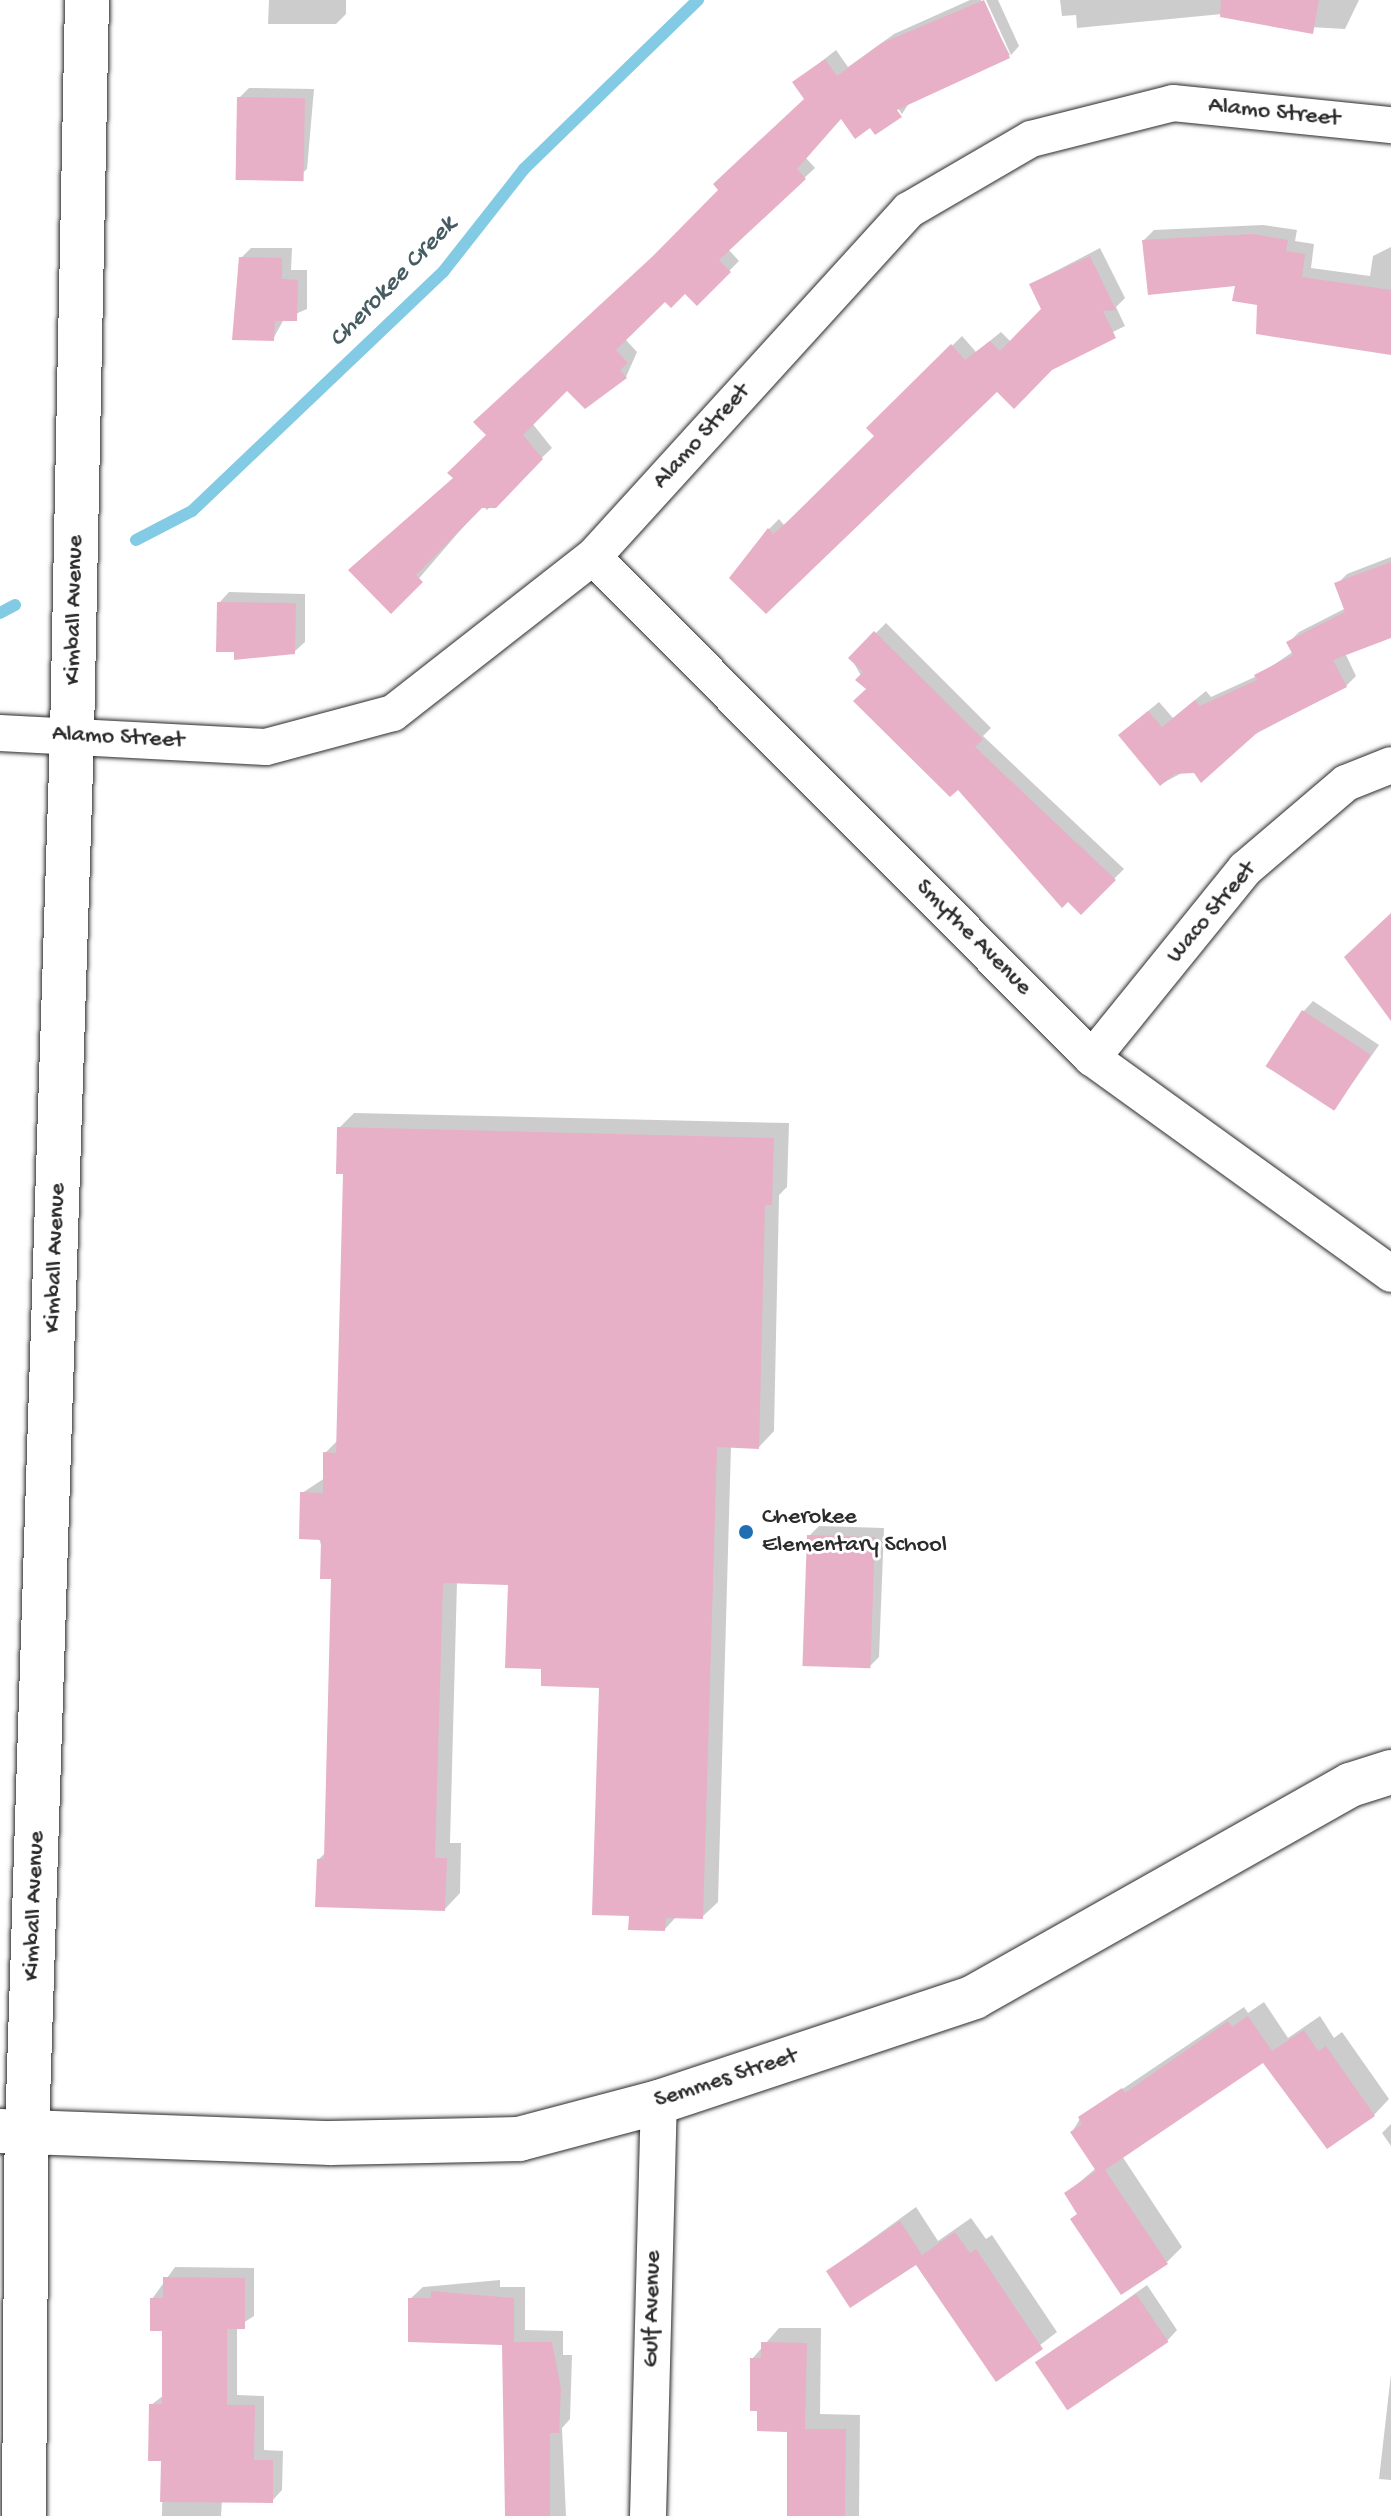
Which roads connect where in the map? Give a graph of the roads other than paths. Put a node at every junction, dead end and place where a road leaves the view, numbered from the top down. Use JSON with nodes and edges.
{"nodes":[{"id":1,"x":87,"y":0,"type":"edge"},
{"id":2,"x":1391,"y":125,"type":"edge"},
{"id":3,"x":593,"y":557,"type":"junction"},
{"id":4,"x":0,"y":733,"type":"edge"},
{"id":5,"x":72,"y":735,"type":"junction"},
{"id":6,"x":1391,"y":765,"type":"edge"},
{"id":7,"x":1092,"y":1058,"type":"junction"},
{"id":8,"x":1391,"y":1274,"type":"edge"},
{"id":9,"x":1391,"y":1772,"type":"edge"},
{"id":10,"x":659,"y":2102,"type":"junction"},
{"id":11,"x":14,"y":2131,"type":"edge"},
{"id":12,"x":24,"y":2516,"type":"edge"},
{"id":13,"x":648,"y":2516,"type":"edge"}],
"edges":[{"from":1,"to":5,"type":"main road","name":"Kimball Avenue"},
{"from":2,"to":3,"type":"street","name":"Alamo Street"},
{"from":3,"to":5,"type":"street","name":"Alamo Street"},
{"from":3,"to":7,"type":"street","name":"Smythe Avenue"},
{"from":4,"to":5,"type":"street","name":"Alamo Street"},
{"from":5,"to":11,"type":"main road","name":"Kimball Avenue"},
{"from":6,"to":7,"type":"street","name":"Waco Street"},
{"from":7,"to":8,"type":"street","name":"Smythe Avenue"},
{"from":9,"to":10,"type":"main road","name":"Semmes Street"},
{"from":10,"to":11,"type":"main road","name":"Semmes Street"},
{"from":10,"to":13,"type":"street","name":"Gulf Avenue"},
{"from":11,"to":12,"type":"main road","name":"Kimball Avenue"}]}
